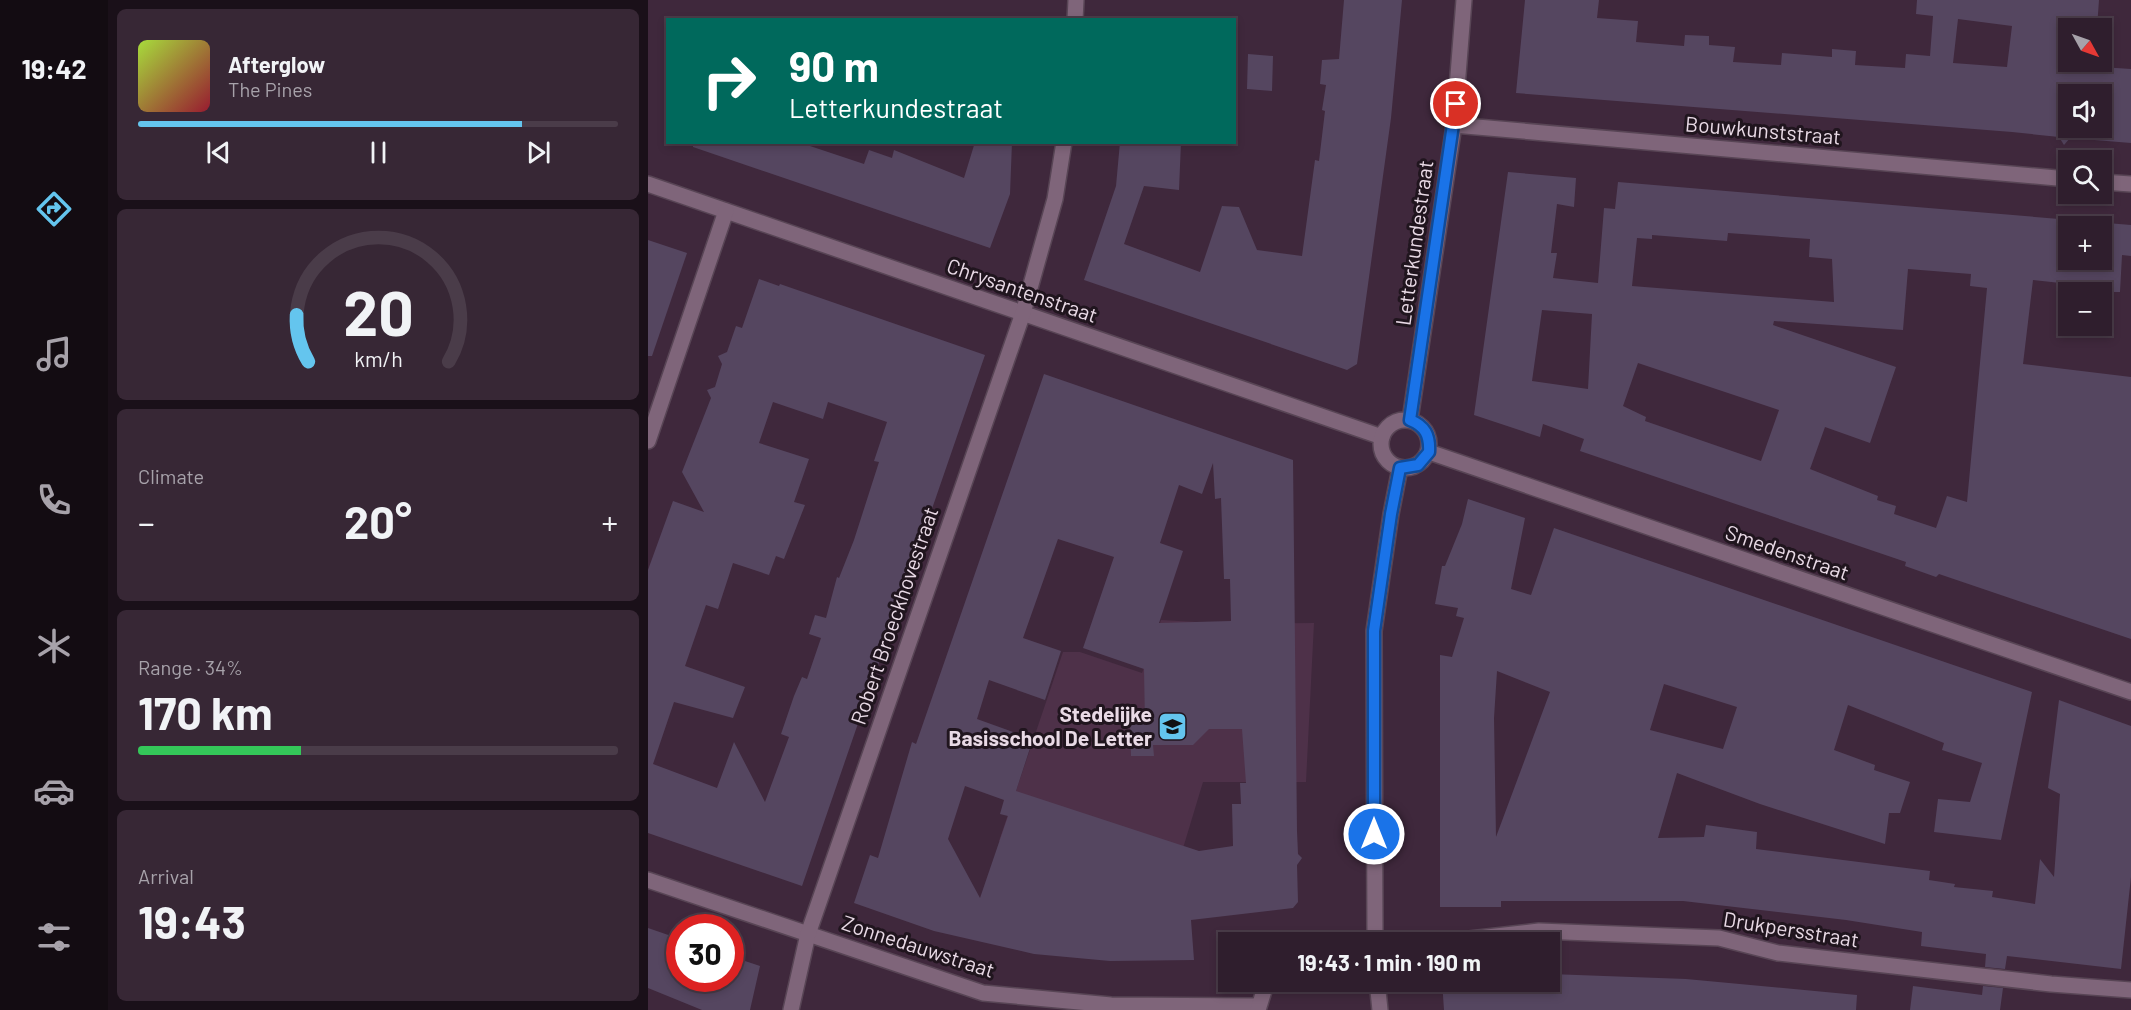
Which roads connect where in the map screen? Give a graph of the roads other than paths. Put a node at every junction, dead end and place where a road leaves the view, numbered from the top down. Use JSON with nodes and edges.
{"nodes":[{"id":1,"x":1076,"y":0,"type":"edge"},
{"id":2,"x":1464,"y":0,"type":"edge"},
{"id":3,"x":1075,"y":18,"type":"edge"},
{"id":4,"x":1454,"y":125,"type":"junction"},
{"id":5,"x":1064,"y":144,"type":"edge"},
{"id":6,"x":2058,"y":178,"type":"edge"},
{"id":7,"x":2112,"y":183,"type":"edge"},
{"id":8,"x":648,"y":184,"type":"edge"},
{"id":9,"x":2131,"y":184,"type":"edge"},
{"id":10,"x":726,"y":211,"type":"junction"},
{"id":11,"x":1023,"y":313,"type":"junction"},
{"id":12,"x":1410,"y":420,"type":"junction"},
{"id":13,"x":1382,"y":437,"type":"junction"},
{"id":14,"x":648,"y":441,"type":"edge"},
{"id":15,"x":1429,"y":452,"type":"junction"},
{"id":16,"x":1400,"y":468,"type":"junction"},
{"id":17,"x":2131,"y":692,"type":"edge"},
{"id":18,"x":648,"y":880,"type":"edge"},
{"id":19,"x":1375,"y":932,"type":"edge"},
{"id":20,"x":1560,"y":933,"type":"edge"},
{"id":21,"x":808,"y":934,"type":"junction"},
{"id":22,"x":2131,"y":990,"type":"edge"},
{"id":23,"x":1263,"y":992,"type":"edge"},
{"id":24,"x":1378,"y":992,"type":"edge"},
{"id":25,"x":1258,"y":1008,"type":"edge"},
{"id":26,"x":791,"y":1010,"type":"edge"},
{"id":27,"x":1380,"y":1010,"type":"edge"}],
"edges":[{"from":1,"to":3,"type":"street"},
{"from":2,"to":4,"type":"street","name":"Letterkundestraat"},
{"from":4,"to":6,"type":"street","name":"Bouwkunststraat"},
{"from":4,"to":12,"type":"street","name":"Letterkundestraat"},
{"from":5,"to":11,"type":"street","name":"Robert Broeckhovestraat"},
{"from":7,"to":9,"type":"street"},
{"from":8,"to":10,"type":"street","name":"Chrysantenstraat"},
{"from":10,"to":11,"type":"street","name":"Chrysantenstraat"},
{"from":10,"to":14,"type":"street"},
{"from":11,"to":13,"type":"street","name":"Chrysantenstraat"},
{"from":11,"to":21,"type":"street","name":"Robert Broeckhovestraat"},
{"from":12,"to":13,"type":"street"},
{"from":12,"to":15,"type":"street"},
{"from":13,"to":16,"type":"street"},
{"from":15,"to":16,"type":"street"},
{"from":15,"to":17,"type":"street","name":"Smedenstraat"},
{"from":16,"to":19,"type":"street"},
{"from":18,"to":21,"type":"street","name":"Zonnedauwstraat"},
{"from":20,"to":22,"type":"street","name":"Drukpersstraat"},
{"from":21,"to":25,"type":"street","name":"Zonnedauwstraat"},
{"from":21,"to":26,"type":"street","name":"Robert Broeckhovestraat"},
{"from":23,"to":25,"type":"street"},
{"from":24,"to":27,"type":"street"}]}
